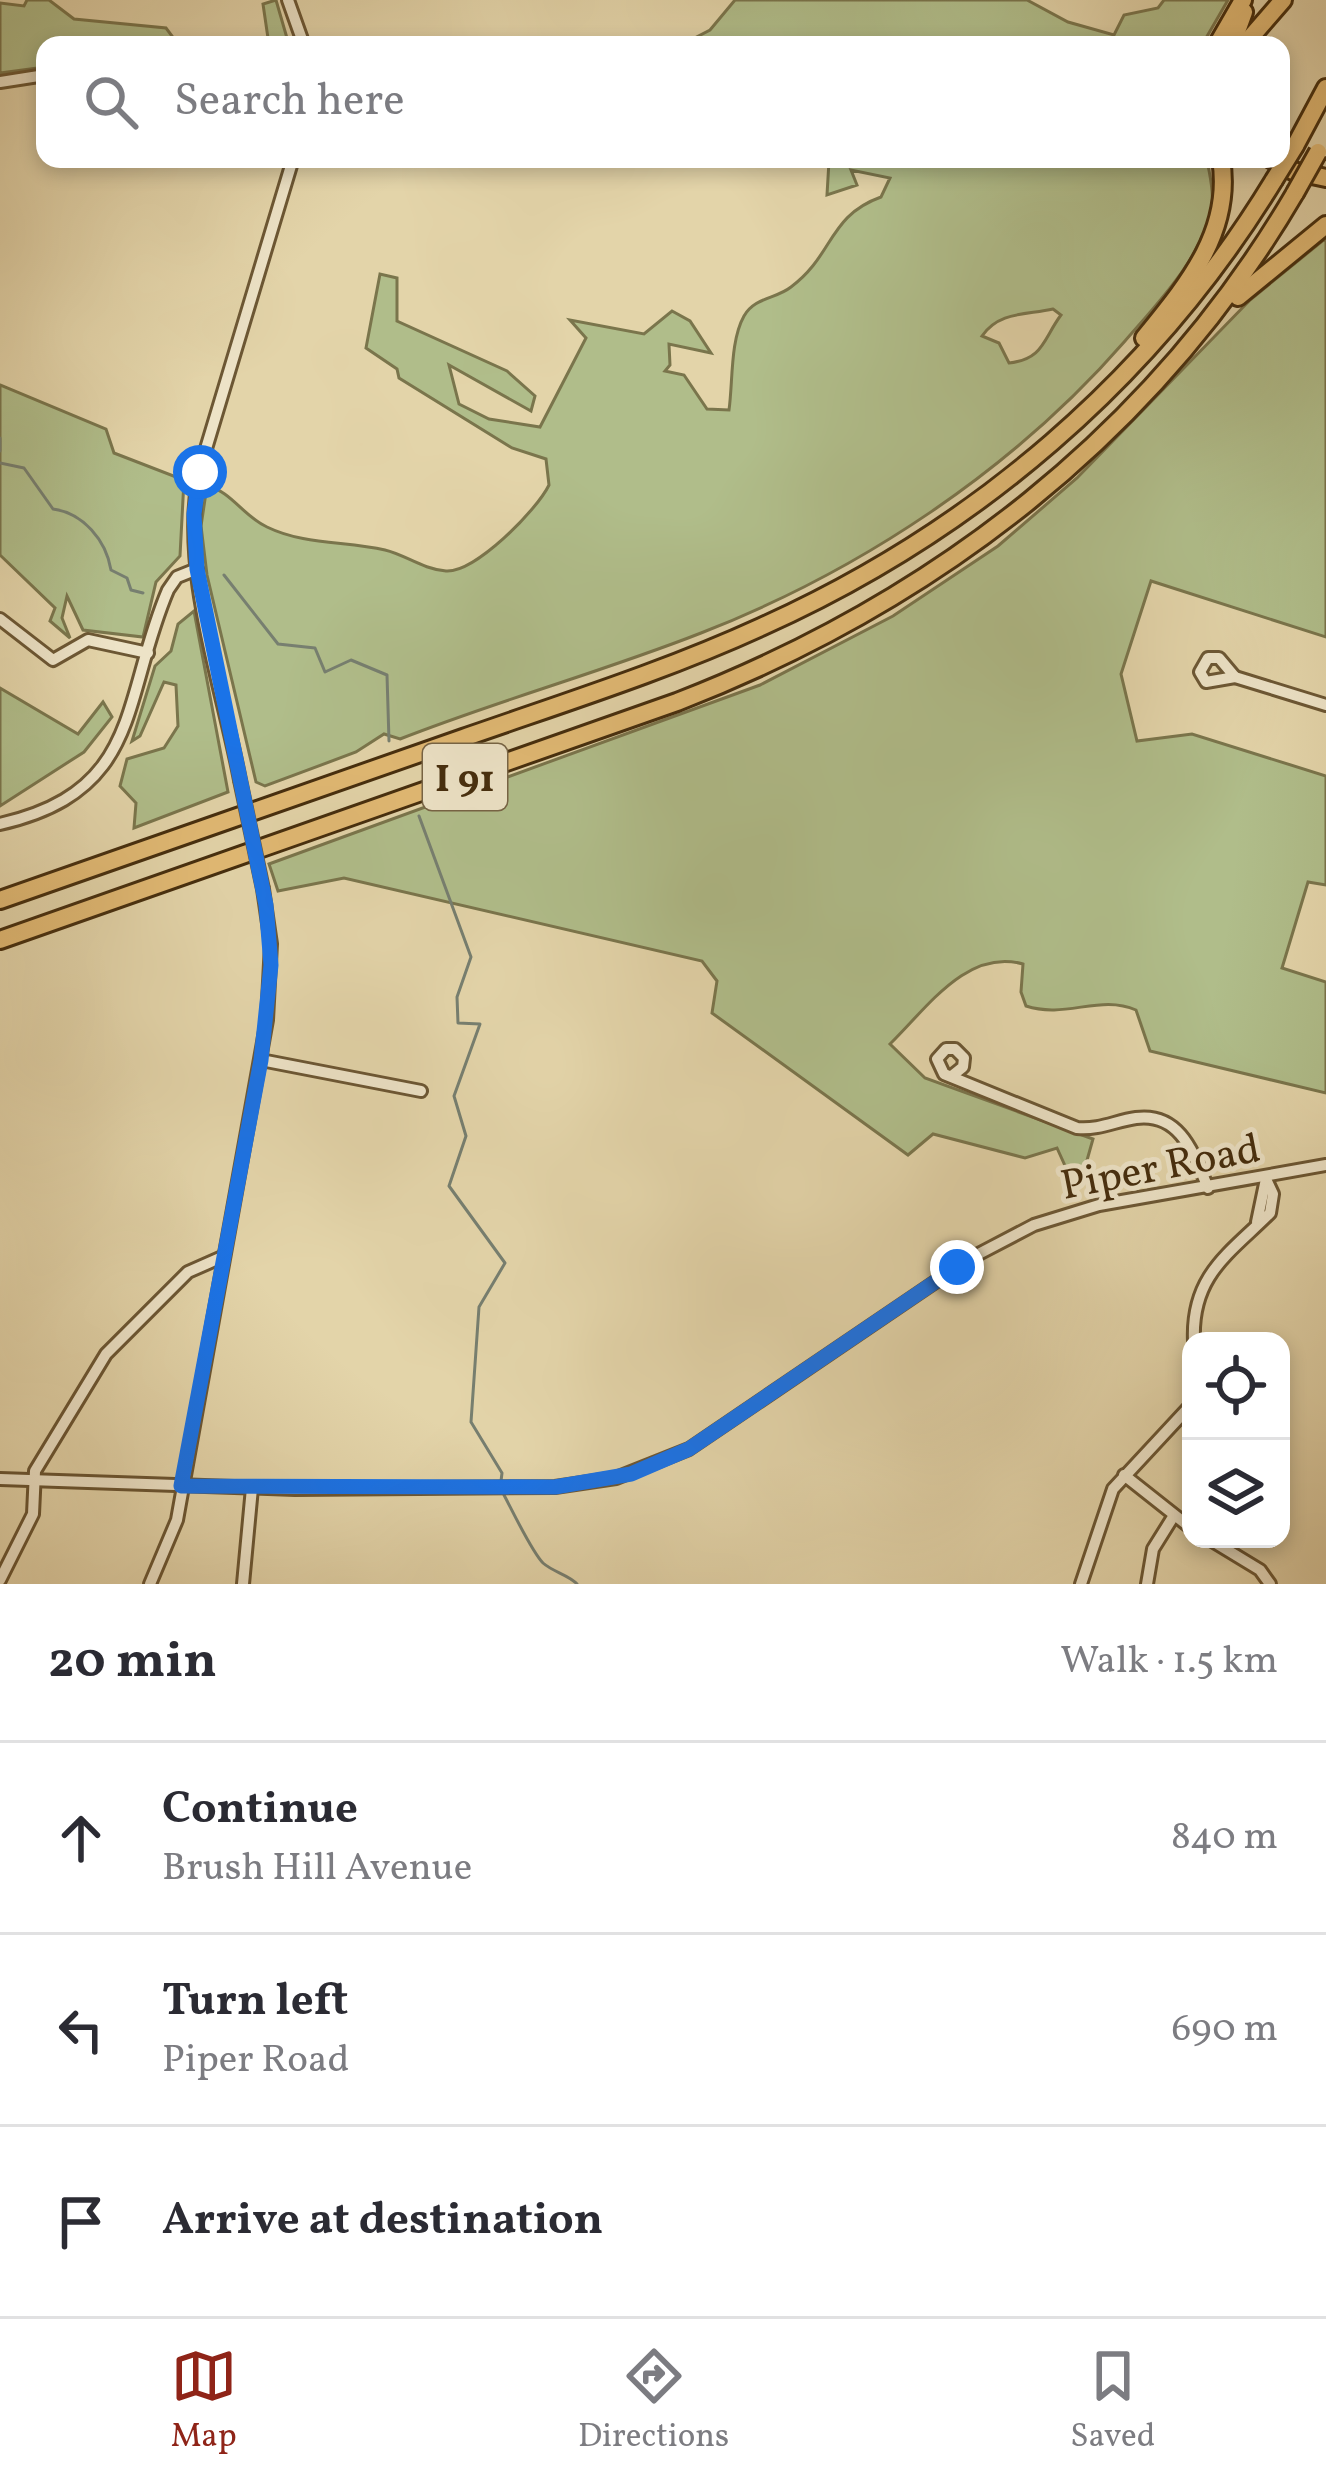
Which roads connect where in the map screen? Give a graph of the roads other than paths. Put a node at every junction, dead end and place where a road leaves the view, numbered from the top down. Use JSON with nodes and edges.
{"nodes":[{"id":1,"x":288,"y":0,"type":"edge"},
{"id":2,"x":1246,"y":0,"type":"edge"},
{"id":3,"x":1283,"y":0,"type":"edge"},
{"id":4,"x":301,"y":36,"type":"edge"},
{"id":5,"x":1223,"y":36,"type":"edge"},
{"id":6,"x":1235,"y":36,"type":"edge"},
{"id":7,"x":1252,"y":36,"type":"edge"},
{"id":8,"x":36,"y":76,"type":"edge"},
{"id":9,"x":0,"y":82,"type":"edge"},
{"id":10,"x":1326,"y":88,"type":"edge"},
{"id":11,"x":1322,"y":144,"type":"edge"},
{"id":12,"x":1290,"y":153,"type":"edge"},
{"id":13,"x":289,"y":168,"type":"edge"},
{"id":14,"x":1222,"y":168,"type":"edge"},
{"id":15,"x":1281,"y":168,"type":"edge"},
{"id":16,"x":1288,"y":168,"type":"edge"},
{"id":17,"x":1326,"y":178,"type":"edge"},
{"id":18,"x":1326,"y":225,"type":"edge"},
{"id":19,"x":1167,"y":372,"type":"junction"},
{"id":20,"x":1079,"y":420,"type":"junction"},
{"id":21,"x":197,"y":569,"type":"junction"},
{"id":22,"x":0,"y":619,"type":"edge"},
{"id":23,"x":148,"y":653,"type":"junction"},
{"id":24,"x":1235,"y":676,"type":"dead end"},
{"id":25,"x":1325,"y":706,"type":"edge"},
{"id":26,"x":0,"y":824,"type":"edge"},
{"id":27,"x":0,"y":900,"type":"edge"},
{"id":28,"x":0,"y":940,"type":"edge"},
{"id":29,"x":261,"y":1060,"type":"junction"},
{"id":30,"x":953,"y":1075,"type":"dead end"},
{"id":31,"x":422,"y":1091,"type":"dead end"},
{"id":32,"x":1326,"y":1165,"type":"edge"},
{"id":33,"x":1266,"y":1179,"type":"junction"},
{"id":34,"x":1208,"y":1188,"type":"junction"},
{"id":35,"x":222,"y":1257,"type":"junction"},
{"id":36,"x":1194,"y":1332,"type":"edge"},
{"id":37,"x":1182,"y":1414,"type":"edge"},
{"id":38,"x":1124,"y":1475,"type":"junction"},
{"id":39,"x":0,"y":1479,"type":"edge"},
{"id":40,"x":35,"y":1480,"type":"junction"},
{"id":41,"x":181,"y":1486,"type":"junction"},
{"id":42,"x":252,"y":1488,"type":"junction"},
{"id":43,"x":1173,"y":1517,"type":"junction"},
{"id":44,"x":1182,"y":1522,"type":"edge"},
{"id":45,"x":1224,"y":1548,"type":"edge"},
{"id":46,"x":0,"y":1580,"type":"edge"},
{"id":47,"x":150,"y":1584,"type":"edge"},
{"id":48,"x":243,"y":1584,"type":"edge"},
{"id":49,"x":1081,"y":1584,"type":"edge"},
{"id":50,"x":1148,"y":1584,"type":"edge"},
{"id":51,"x":1270,"y":1584,"type":"edge"}],
"edges":[{"from":1,"to":4,"type":"street"},
{"from":2,"to":5,"type":"highway"},
{"from":2,"to":6,"type":"highway"},
{"from":3,"to":7,"type":"highway"},
{"from":8,"to":9,"type":"street"},
{"from":10,"to":12,"type":"highway","number":"I 91","bridge":true},
{"from":11,"to":19,"type":"highway","number":"I 91","bridge":true},
{"from":13,"to":21,"type":"street"},
{"from":14,"to":20,"type":"highway"},
{"from":15,"to":20,"type":"highway","number":"I 91","bridge":true},
{"from":16,"to":17,"type":"highway"},
{"from":18,"to":19,"type":"highway"},
{"from":19,"to":28,"type":"highway","number":"I 91"},
{"from":20,"to":27,"type":"highway","number":"I 91"},
{"from":21,"to":23,"type":"street"},
{"from":21,"to":29,"type":"street","bridge":true},
{"from":22,"to":23,"type":"street"},
{"from":23,"to":26,"type":"street"},
{"from":24,"to":25,"type":"street"},
{"from":29,"to":31,"type":"street"},
{"from":29,"to":35,"type":"street"},
{"from":30,"to":34,"type":"street"},
{"from":32,"to":33,"type":"street","name":"Piper Road"},
{"from":33,"to":34,"type":"street","name":"Piper Road"},
{"from":33,"to":36,"type":"street"},
{"from":34,"to":42,"type":"street","name":"Piper Road"},
{"from":35,"to":40,"type":"street"},
{"from":35,"to":41,"type":"street"},
{"from":37,"to":38,"type":"street"},
{"from":38,"to":43,"type":"street"},
{"from":38,"to":49,"type":"street"},
{"from":39,"to":40,"type":"street","name":"Piper Road"},
{"from":40,"to":41,"type":"street","name":"Piper Road"},
{"from":40,"to":46,"type":"street"},
{"from":41,"to":42,"type":"street","name":"Piper Road"},
{"from":41,"to":47,"type":"street"},
{"from":42,"to":48,"type":"street"},
{"from":43,"to":44,"type":"street"},
{"from":43,"to":50,"type":"street"},
{"from":45,"to":51,"type":"street"}]}
